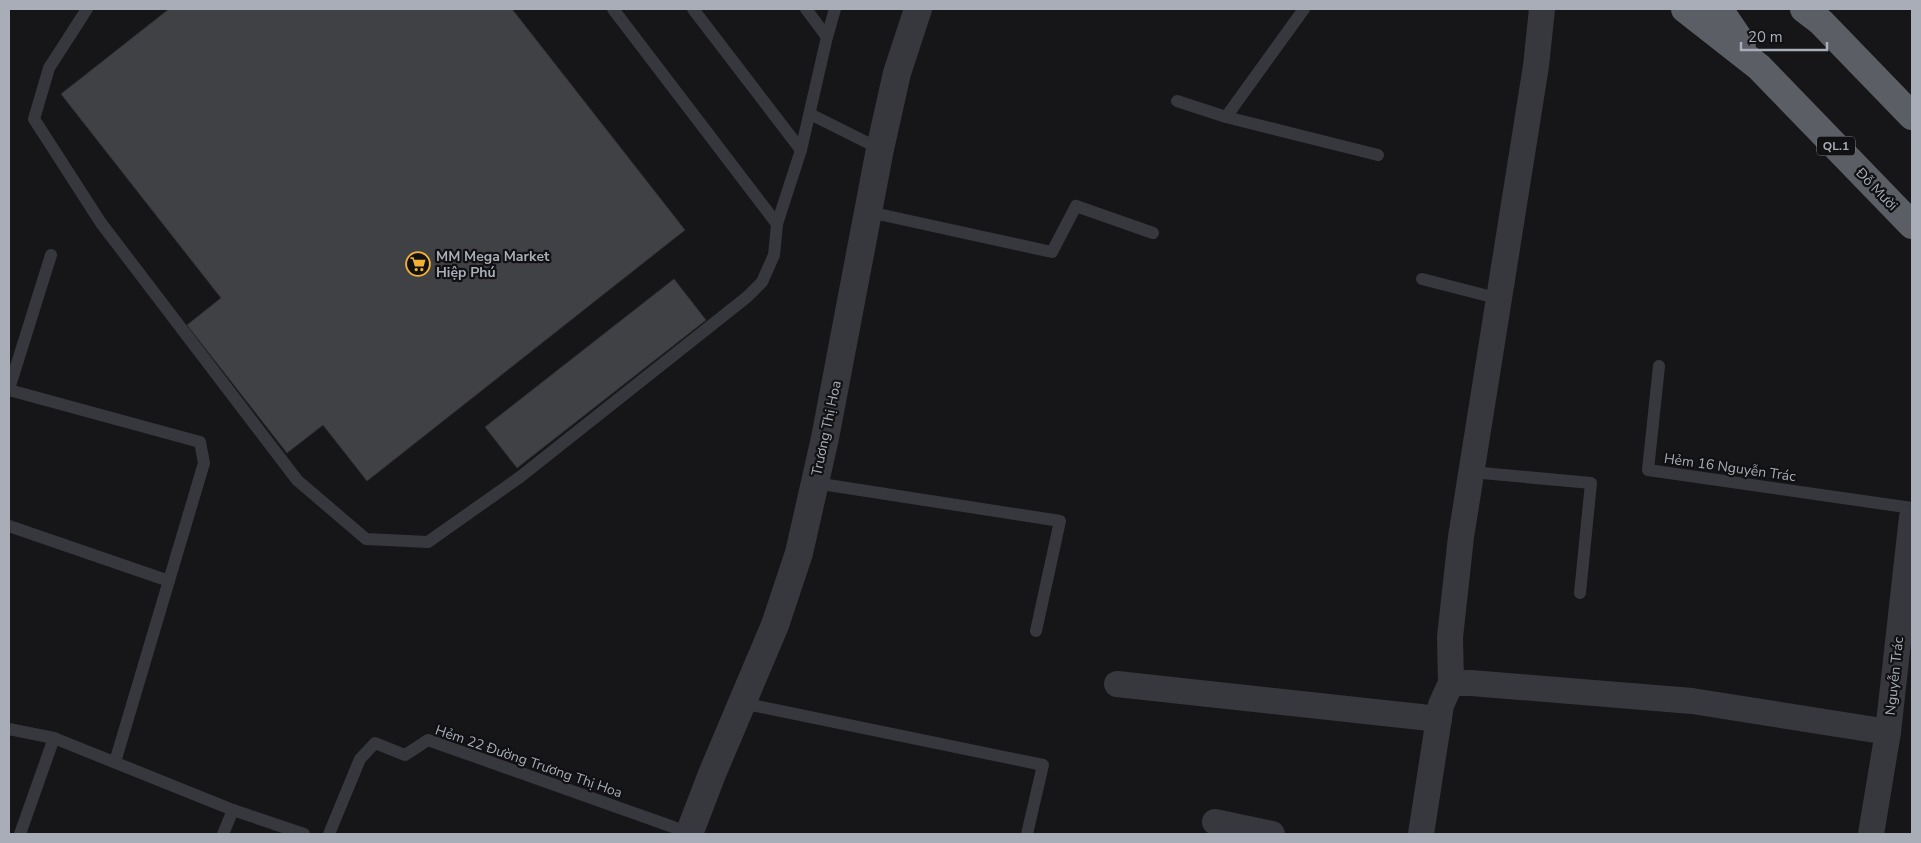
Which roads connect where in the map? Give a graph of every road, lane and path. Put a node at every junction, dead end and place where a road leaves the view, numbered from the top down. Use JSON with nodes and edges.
{"nodes":[{"id":1,"x":87,"y":9,"type":"edge"},
{"id":2,"x":613,"y":9,"type":"edge"},
{"id":3,"x":693,"y":9,"type":"edge"},
{"id":4,"x":806,"y":9,"type":"edge"},
{"id":5,"x":835,"y":9,"type":"edge"},
{"id":6,"x":918,"y":9,"type":"edge"},
{"id":7,"x":1304,"y":9,"type":"edge"},
{"id":8,"x":1542,"y":9,"type":"edge"},
{"id":9,"x":1685,"y":9,"type":"edge"},
{"id":10,"x":1719,"y":9,"type":"edge"},
{"id":11,"x":1812,"y":13,"type":"edge"},
{"id":12,"x":827,"y":37,"type":"junction"},
{"id":13,"x":1759,"y":67,"type":"junction"},
{"id":14,"x":1177,"y":101,"type":"dead end"},
{"id":15,"x":810,"y":114,"type":"junction"},
{"id":16,"x":1912,"y":116,"type":"edge"},
{"id":17,"x":1226,"y":117,"type":"junction"},
{"id":18,"x":880,"y":149,"type":"junction"},
{"id":19,"x":802,"y":150,"type":"junction"},
{"id":20,"x":1378,"y":154,"type":"dead end"},
{"id":21,"x":869,"y":212,"type":"junction"},
{"id":22,"x":777,"y":224,"type":"junction"},
{"id":23,"x":1912,"y":225,"type":"edge"},
{"id":24,"x":1152,"y":233,"type":"dead end"},
{"id":25,"x":51,"y":255,"type":"dead end"},
{"id":26,"x":1422,"y":280,"type":"dead end"},
{"id":27,"x":1500,"y":299,"type":"junction"},
{"id":28,"x":1659,"y":366,"type":"dead end"},
{"id":29,"x":9,"y":389,"type":"edge"},
{"id":30,"x":1471,"y":472,"type":"junction"},
{"id":31,"x":815,"y":484,"type":"junction"},
{"id":32,"x":1912,"y":508,"type":"edge"},
{"id":33,"x":1912,"y":517,"type":"edge"},
{"id":34,"x":9,"y":526,"type":"edge"},
{"id":35,"x":169,"y":581,"type":"junction"},
{"id":36,"x":1580,"y":593,"type":"dead end"},
{"id":37,"x":1036,"y":631,"type":"dead end"},
{"id":38,"x":1451,"y":683,"type":"junction"},
{"id":39,"x":1117,"y":684,"type":"dead end"},
{"id":40,"x":742,"y":703,"type":"junction"},
{"id":41,"x":1439,"y":719,"type":"junction"},
{"id":42,"x":9,"y":728,"type":"edge"},
{"id":43,"x":1888,"y":732,"type":"junction"},
{"id":44,"x":54,"y":738,"type":"junction"},
{"id":45,"x":115,"y":762,"type":"junction"},
{"id":46,"x":233,"y":810,"type":"junction"},
{"id":47,"x":1215,"y":822,"type":"dead end"},
{"id":48,"x":689,"y":833,"type":"edge"},
{"id":49,"x":20,"y":834,"type":"edge"},
{"id":50,"x":223,"y":834,"type":"edge"},
{"id":51,"x":304,"y":834,"type":"edge"},
{"id":52,"x":329,"y":834,"type":"edge"},
{"id":53,"x":1027,"y":834,"type":"edge"},
{"id":54,"x":1272,"y":834,"type":"edge"},
{"id":55,"x":1421,"y":834,"type":"edge"},
{"id":56,"x":1871,"y":834,"type":"edge"}],
"edges":[{"from":1,"to":22,"type":"lane"},
{"from":2,"to":22,"type":"lane"},
{"from":3,"to":19,"type":"lane"},
{"from":4,"to":12,"type":"lane"},
{"from":5,"to":12,"type":"lane"},
{"from":6,"to":18,"type":"street","name":"Trương Thị Hoa"},
{"from":7,"to":17,"type":"lane"},
{"from":8,"to":27,"type":"street"},
{"from":9,"to":13,"type":"highway","name":"Đỗ Mười","number":"QL.1"},
{"from":10,"to":13,"type":"highway","name":"Đỗ Mười","number":"QL.1"},
{"from":11,"to":16,"type":"highway"},
{"from":12,"to":15,"type":"lane"},
{"from":13,"to":23,"type":"highway","name":"Đỗ Mười","number":"QL.1"},
{"from":14,"to":17,"type":"lane"},
{"from":15,"to":18,"type":"lane"},
{"from":15,"to":19,"type":"lane"},
{"from":17,"to":20,"type":"lane"},
{"from":18,"to":21,"type":"street","name":"Trương Thị Hoa"},
{"from":19,"to":22,"type":"lane"},
{"from":21,"to":24,"type":"lane"},
{"from":21,"to":31,"type":"street","name":"Trương Thị Hoa"},
{"from":25,"to":29,"type":"lane"},
{"from":26,"to":27,"type":"lane"},
{"from":27,"to":30,"type":"street"},
{"from":28,"to":32,"type":"lane","name":"Hẻm 16 Nguyễn Trác"},
{"from":29,"to":35,"type":"lane"},
{"from":30,"to":36,"type":"lane"},
{"from":30,"to":38,"type":"street"},
{"from":31,"to":37,"type":"lane"},
{"from":31,"to":40,"type":"street","name":"Trương Thị Hoa"},
{"from":33,"to":43,"type":"street","name":"Nguyễn Trác"},
{"from":34,"to":35,"type":"lane"},
{"from":35,"to":45,"type":"lane"},
{"from":38,"to":41,"type":"street"},
{"from":38,"to":43,"type":"street"},
{"from":39,"to":41,"type":"street"},
{"from":40,"to":48,"type":"street","name":"Trương Thị Hoa"},
{"from":40,"to":53,"type":"lane"},
{"from":41,"to":55,"type":"street"},
{"from":42,"to":44,"type":"lane"},
{"from":43,"to":56,"type":"street","name":"Nguyễn Trác"},
{"from":44,"to":45,"type":"lane"},
{"from":44,"to":49,"type":"lane"},
{"from":45,"to":46,"type":"lane"},
{"from":46,"to":50,"type":"lane"},
{"from":46,"to":51,"type":"lane"},
{"from":47,"to":54,"type":"street"},
{"from":48,"to":52,"type":"lane","name":"Hẻm 22 Đường Trương Thị Hoa"}]}
